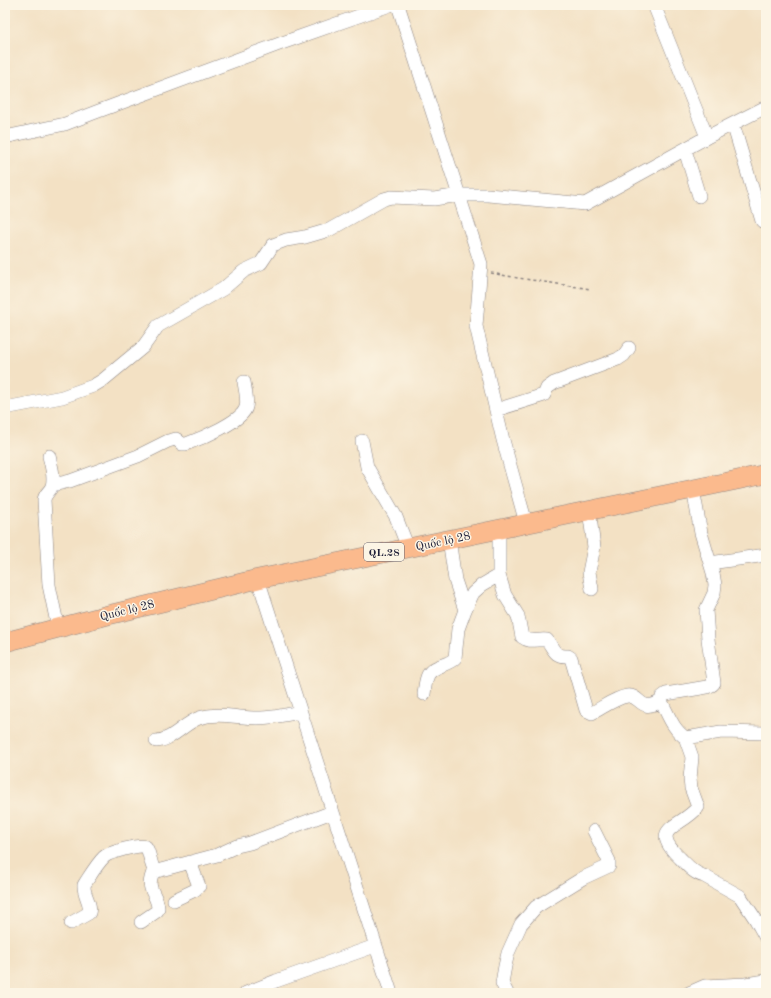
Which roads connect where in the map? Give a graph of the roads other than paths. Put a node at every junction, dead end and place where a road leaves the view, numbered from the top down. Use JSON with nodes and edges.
{"nodes":[{"id":1,"x":390,"y":5,"type":"edge"},
{"id":2,"x":398,"y":5,"type":"edge"},
{"id":3,"x":654,"y":5,"type":"edge"},
{"id":4,"x":766,"y":107,"type":"edge"},
{"id":5,"x":733,"y":124,"type":"junction"},
{"id":6,"x":5,"y":137,"type":"edge"},
{"id":7,"x":707,"y":137,"type":"junction"},
{"id":8,"x":685,"y":150,"type":"junction"},
{"id":9,"x":460,"y":195,"type":"junction"},
{"id":10,"x":698,"y":196,"type":"dead end"},
{"id":11,"x":762,"y":221,"type":"dead end"},
{"id":12,"x":629,"y":348,"type":"dead end"},
{"id":13,"x":244,"y":382,"type":"dead end"},
{"id":14,"x":5,"y":408,"type":"edge"},
{"id":15,"x":496,"y":410,"type":"junction"},
{"id":16,"x":362,"y":441,"type":"dead end"},
{"id":17,"x":49,"y":456,"type":"dead end"},
{"id":18,"x":766,"y":474,"type":"edge"},
{"id":19,"x":53,"y":485,"type":"junction"},
{"id":20,"x":692,"y":489,"type":"junction"},
{"id":21,"x":589,"y":510,"type":"junction"},
{"id":22,"x":526,"y":523,"type":"junction"},
{"id":23,"x":498,"y":529,"type":"junction"},
{"id":24,"x":449,"y":540,"type":"junction"},
{"id":25,"x":408,"y":548,"type":"junction"},
{"id":26,"x":766,"y":554,"type":"edge"},
{"id":27,"x":710,"y":563,"type":"junction"},
{"id":28,"x":499,"y":575,"type":"junction"},
{"id":29,"x":258,"y":579,"type":"junction"},
{"id":30,"x":592,"y":588,"type":"dead end"},
{"id":31,"x":465,"y":610,"type":"junction"},
{"id":32,"x":58,"y":628,"type":"junction"},
{"id":33,"x":5,"y":642,"type":"edge"},
{"id":34,"x":424,"y":694,"type":"dead end"},
{"id":35,"x":661,"y":701,"type":"junction"},
{"id":36,"x":300,"y":712,"type":"junction"},
{"id":37,"x":766,"y":733,"type":"edge"},
{"id":38,"x":685,"y":737,"type":"junction"},
{"id":39,"x":156,"y":741,"type":"dead end"},
{"id":40,"x":332,"y":812,"type":"junction"},
{"id":41,"x":594,"y":831,"type":"dead end"},
{"id":42,"x":190,"y":862,"type":"junction"},
{"id":43,"x":154,"y":870,"type":"junction"},
{"id":44,"x":174,"y":900,"type":"dead end"},
{"id":45,"x":141,"y":922,"type":"dead end"},
{"id":46,"x":71,"y":923,"type":"dead end"},
{"id":47,"x":766,"y":938,"type":"edge"},
{"id":48,"x":375,"y":946,"type":"junction"},
{"id":49,"x":766,"y":981,"type":"edge"},
{"id":50,"x":246,"y":993,"type":"edge"},
{"id":51,"x":391,"y":993,"type":"edge"},
{"id":52,"x":507,"y":993,"type":"edge"},
{"id":53,"x":689,"y":993,"type":"edge"}],
"edges":[{"from":1,"to":6,"type":"street"},
{"from":2,"to":9,"type":"street"},
{"from":3,"to":7,"type":"street"},
{"from":4,"to":5,"type":"street"},
{"from":5,"to":7,"type":"street"},
{"from":5,"to":11,"type":"street"},
{"from":7,"to":8,"type":"street"},
{"from":8,"to":9,"type":"street"},
{"from":8,"to":10,"type":"street"},
{"from":9,"to":14,"type":"street"},
{"from":9,"to":15,"type":"street"},
{"from":12,"to":15,"type":"street"},
{"from":13,"to":19,"type":"street"},
{"from":15,"to":22,"type":"street"},
{"from":16,"to":25,"type":"street"},
{"from":17,"to":19,"type":"street"},
{"from":18,"to":20,"type":"highway","name":"Quốc lộ 28","number":"QL.28"},
{"from":19,"to":32,"type":"street"},
{"from":20,"to":21,"type":"highway","name":"Quốc lộ 28","number":"QL.28"},
{"from":20,"to":27,"type":"street"},
{"from":21,"to":22,"type":"highway","name":"Quốc lộ 28","number":"QL.28"},
{"from":21,"to":30,"type":"street"},
{"from":22,"to":23,"type":"highway","name":"Quốc lộ 28","number":"QL.28"},
{"from":23,"to":24,"type":"highway","name":"Quốc lộ 28","number":"QL.28"},
{"from":23,"to":28,"type":"street"},
{"from":24,"to":25,"type":"highway","name":"Quốc lộ 28","number":"QL.28"},
{"from":24,"to":31,"type":"street"},
{"from":25,"to":29,"type":"highway","name":"Quốc lộ 28","number":"QL.28"},
{"from":26,"to":27,"type":"street"},
{"from":27,"to":35,"type":"street"},
{"from":28,"to":31,"type":"street"},
{"from":28,"to":35,"type":"street"},
{"from":29,"to":32,"type":"highway","name":"Quốc lộ 28","number":"QL.28"},
{"from":29,"to":36,"type":"street"},
{"from":31,"to":34,"type":"street"},
{"from":32,"to":33,"type":"highway","name":"Quốc lộ 28","number":"QL.28"},
{"from":35,"to":38,"type":"street"},
{"from":36,"to":39,"type":"street"},
{"from":36,"to":40,"type":"street"},
{"from":37,"to":38,"type":"street"},
{"from":38,"to":47,"type":"street"},
{"from":40,"to":42,"type":"street"},
{"from":40,"to":48,"type":"street"},
{"from":41,"to":52,"type":"street"},
{"from":42,"to":43,"type":"street"},
{"from":42,"to":44,"type":"street"},
{"from":43,"to":45,"type":"street"},
{"from":43,"to":46,"type":"street"},
{"from":48,"to":50,"type":"street"},
{"from":48,"to":51,"type":"street"},
{"from":49,"to":53,"type":"street"}]}
